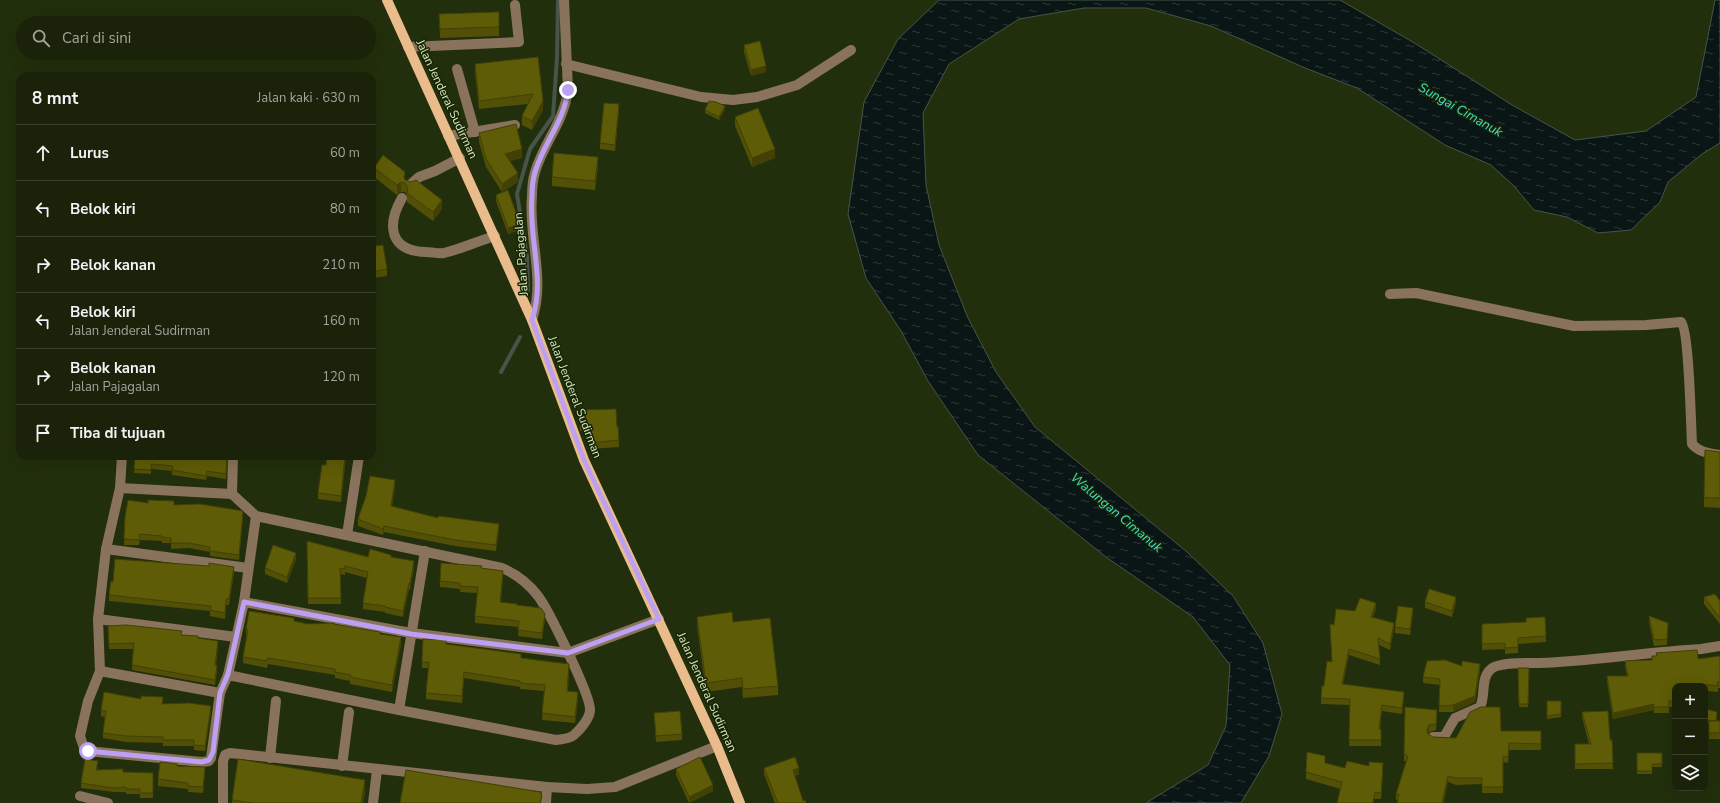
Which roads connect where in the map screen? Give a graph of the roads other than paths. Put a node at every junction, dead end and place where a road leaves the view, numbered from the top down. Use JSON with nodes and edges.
{"nodes":[{"id":1,"x":387,"y":0,"type":"edge"},
{"id":2,"x":564,"y":0,"type":"edge"},
{"id":3,"x":515,"y":5,"type":"dead end"},
{"id":4,"x":408,"y":47,"type":"junction"},
{"id":5,"x":851,"y":50,"type":"dead end"},
{"id":6,"x":566,"y":64,"type":"junction"},
{"id":7,"x":457,"y":68,"type":"dead end"},
{"id":8,"x":514,"y":125,"type":"edge"},
{"id":9,"x":475,"y":132,"type":"junction"},
{"id":10,"x":448,"y":136,"type":"junction"},
{"id":11,"x":460,"y":158,"type":"junction"},
{"id":12,"x":410,"y":185,"type":"edge"},
{"id":13,"x":402,"y":198,"type":"dead end"},
{"id":14,"x":495,"y":236,"type":"junction"},
{"id":15,"x":1390,"y":294,"type":"dead end"},
{"id":16,"x":532,"y":320,"type":"junction"},
{"id":17,"x":1720,"y":454,"type":"edge"},
{"id":18,"x":122,"y":460,"type":"edge"},
{"id":19,"x":234,"y":460,"type":"edge"},
{"id":20,"x":358,"y":460,"type":"edge"},
{"id":21,"x":120,"y":488,"type":"junction"},
{"id":22,"x":232,"y":494,"type":"junction"},
{"id":23,"x":256,"y":516,"type":"junction"},
{"id":24,"x":347,"y":535,"type":"junction"},
{"id":25,"x":106,"y":549,"type":"junction"},
{"id":26,"x":425,"y":551,"type":"junction"},
{"id":27,"x":248,"y":568,"type":"junction"},
{"id":28,"x":244,"y":602,"type":"junction"},
{"id":29,"x":98,"y":619,"type":"junction"},
{"id":30,"x":659,"y":619,"type":"junction"},
{"id":31,"x":411,"y":634,"type":"junction"},
{"id":32,"x":236,"y":637,"type":"junction"},
{"id":33,"x":1720,"y":646,"type":"edge"},
{"id":34,"x":568,"y":653,"type":"junction"},
{"id":35,"x":100,"y":671,"type":"junction"},
{"id":36,"x":228,"y":674,"type":"junction"},
{"id":37,"x":220,"y":693,"type":"junction"},
{"id":38,"x":276,"y":701,"type":"dead end"},
{"id":39,"x":399,"y":710,"type":"junction"},
{"id":40,"x":349,"y":712,"type":"dead end"},
{"id":41,"x":1433,"y":737,"type":"edge"},
{"id":42,"x":717,"y":746,"type":"junction"},
{"id":43,"x":270,"y":758,"type":"junction"},
{"id":44,"x":342,"y":766,"type":"junction"},
{"id":45,"x":377,"y":770,"type":"junction"},
{"id":46,"x":547,"y":786,"type":"junction"},
{"id":47,"x":80,"y":796,"type":"dead end"},
{"id":48,"x":108,"y":803,"type":"edge"},
{"id":49,"x":223,"y":803,"type":"edge"},
{"id":50,"x":373,"y":803,"type":"edge"},
{"id":51,"x":546,"y":803,"type":"edge"},
{"id":52,"x":740,"y":803,"type":"edge"}],
"edges":[{"from":1,"to":4,"type":"main road","name":"Jalan Jenderal Sudirman"},
{"from":2,"to":6,"type":"street","name":"Jalan Pajagalan"},
{"from":3,"to":4,"type":"street"},
{"from":4,"to":10,"type":"main road","name":"Jalan Jenderal Sudirman"},
{"from":5,"to":6,"type":"street"},
{"from":6,"to":16,"type":"street","name":"Jalan Pajagalan"},
{"from":7,"to":9,"type":"street"},
{"from":8,"to":9,"type":"street"},
{"from":9,"to":10,"type":"street"},
{"from":10,"to":11,"type":"main road","name":"Jalan Jenderal Sudirman"},
{"from":11,"to":12,"type":"street"},
{"from":11,"to":14,"type":"main road","name":"Jalan Jenderal Sudirman"},
{"from":13,"to":14,"type":"street"},
{"from":14,"to":16,"type":"main road","name":"Jalan Jenderal Sudirman"},
{"from":15,"to":17,"type":"street"},
{"from":16,"to":30,"type":"main road","name":"Jalan Jenderal Sudirman"},
{"from":18,"to":21,"type":"street"},
{"from":19,"to":22,"type":"street"},
{"from":20,"to":24,"type":"street"},
{"from":21,"to":22,"type":"street"},
{"from":21,"to":25,"type":"street"},
{"from":22,"to":23,"type":"street"},
{"from":23,"to":24,"type":"street"},
{"from":23,"to":27,"type":"street"},
{"from":24,"to":26,"type":"street"},
{"from":25,"to":27,"type":"street"},
{"from":25,"to":29,"type":"street"},
{"from":26,"to":31,"type":"street"},
{"from":26,"to":34,"type":"street"},
{"from":27,"to":28,"type":"street"},
{"from":28,"to":31,"type":"street"},
{"from":28,"to":32,"type":"street"},
{"from":29,"to":32,"type":"street"},
{"from":29,"to":35,"type":"street"},
{"from":30,"to":34,"type":"street"},
{"from":30,"to":42,"type":"main road","name":"Jalan Jenderal Sudirman"},
{"from":31,"to":34,"type":"street"},
{"from":31,"to":39,"type":"street"},
{"from":32,"to":36,"type":"street"},
{"from":33,"to":41,"type":"street"},
{"from":34,"to":39,"type":"street"},
{"from":35,"to":37,"type":"street"},
{"from":35,"to":37,"type":"street"},
{"from":36,"to":37,"type":"street"},
{"from":36,"to":39,"type":"street"},
{"from":38,"to":43,"type":"street"},
{"from":40,"to":44,"type":"street"},
{"from":42,"to":46,"type":"street"},
{"from":42,"to":52,"type":"main road","name":"Jalan Jenderal Sudirman"},
{"from":43,"to":44,"type":"street"},
{"from":43,"to":49,"type":"street"},
{"from":44,"to":45,"type":"street"},
{"from":45,"to":46,"type":"street"},
{"from":45,"to":50,"type":"street"},
{"from":46,"to":51,"type":"street"},
{"from":47,"to":48,"type":"street"}]}
